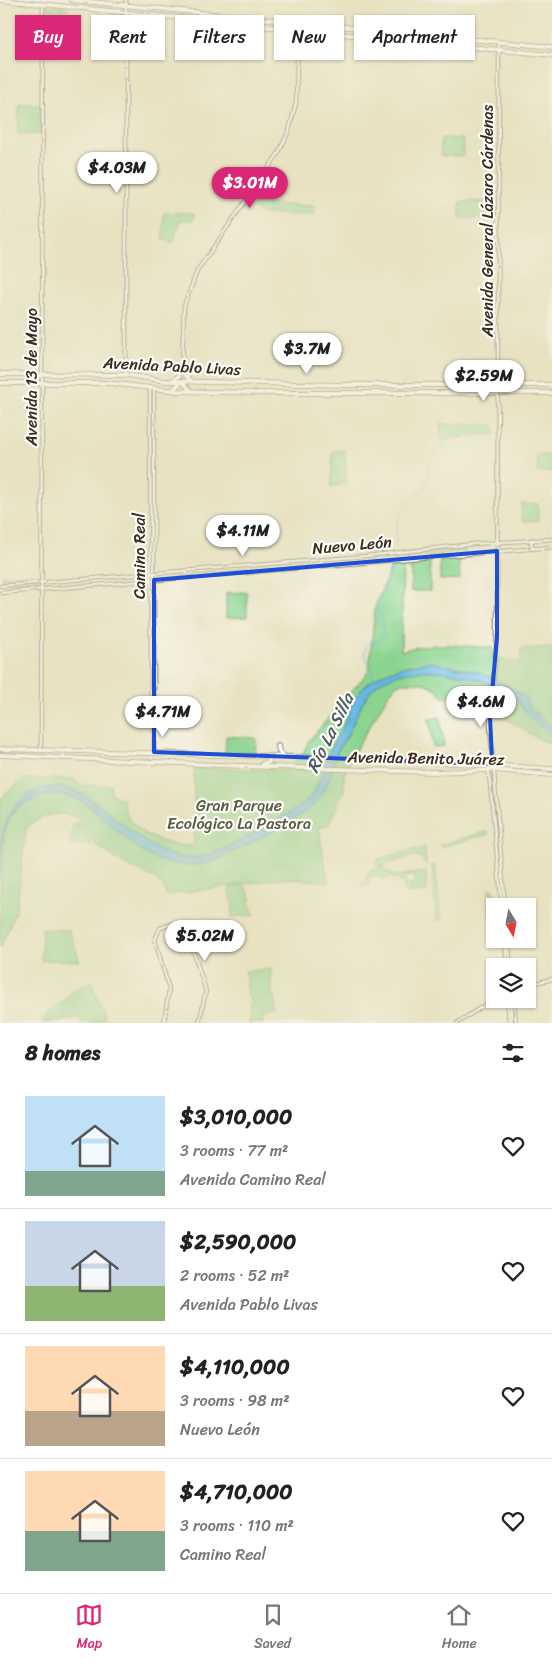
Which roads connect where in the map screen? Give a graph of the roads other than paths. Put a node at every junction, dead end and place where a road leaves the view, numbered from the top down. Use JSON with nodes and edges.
{"nodes":[{"id":1,"x":1,"y":0,"type":"edge"},
{"id":2,"x":47,"y":0,"type":"edge"},
{"id":3,"x":71,"y":0,"type":"edge"},
{"id":4,"x":126,"y":0,"type":"edge"},
{"id":5,"x":43,"y":4,"type":"junction"},
{"id":6,"x":126,"y":6,"type":"junction"},
{"id":7,"x":160,"y":9,"type":"junction"},
{"id":8,"x":126,"y":12,"type":"junction"},
{"id":9,"x":152,"y":15,"type":"joint"},
{"id":10,"x":165,"y":16,"type":"edge"},
{"id":11,"x":274,"y":21,"type":"edge"},
{"id":12,"x":274,"y":27,"type":"edge"},
{"id":13,"x":344,"y":28,"type":"edge"},
{"id":14,"x":344,"y":34,"type":"edge"},
{"id":15,"x":499,"y":43,"type":"junction"},
{"id":16,"x":552,"y":47,"type":"edge"},
{"id":17,"x":499,"y":49,"type":"junction"},
{"id":18,"x":552,"y":55,"type":"edge"},
{"id":19,"x":297,"y":60,"type":"edge"},
{"id":20,"x":182,"y":368,"type":"junction"},
{"id":21,"x":0,"y":374,"type":"edge"},
{"id":22,"x":42,"y":374,"type":"junction"},
{"id":23,"x":126,"y":375,"type":"junction"},
{"id":24,"x":171,"y":381,"type":"junction"},
{"id":25,"x":182,"y":382,"type":"junction"},
{"id":26,"x":193,"y":382,"type":"junction"},
{"id":27,"x":0,"y":383,"type":"edge"},
{"id":28,"x":42,"y":383,"type":"junction"},
{"id":29,"x":498,"y":385,"type":"junction"},
{"id":30,"x":552,"y":385,"type":"edge"},
{"id":31,"x":152,"y":387,"type":"junction"},
{"id":32,"x":173,"y":390,"type":"junction"},
{"id":33,"x":191,"y":391,"type":"junction"},
{"id":34,"x":498,"y":393,"type":"junction"},
{"id":35,"x":552,"y":393,"type":"edge"},
{"id":36,"x":533,"y":539,"type":"junction"},
{"id":37,"x":539,"y":539,"type":"junction"},
{"id":38,"x":552,"y":539,"type":"edge"},
{"id":39,"x":497,"y":543,"type":"junction"},
{"id":40,"x":468,"y":545,"type":"junction"},
{"id":41,"x":552,"y":547,"type":"edge"},
{"id":42,"x":533,"y":548,"type":"junction"},
{"id":43,"x":540,"y":548,"type":"junction"},
{"id":44,"x":497,"y":551,"type":"junction"},
{"id":45,"x":469,"y":553,"type":"junction"},
{"id":46,"x":152,"y":574,"type":"junction"},
{"id":47,"x":152,"y":580,"type":"junction"},
{"id":48,"x":42,"y":583,"type":"junction"},
{"id":49,"x":0,"y":586,"type":"edge"},
{"id":50,"x":42,"y":589,"type":"junction"},
{"id":51,"x":0,"y":593,"type":"edge"},
{"id":52,"x":278,"y":746,"type":"dead end"},
{"id":53,"x":0,"y":749,"type":"edge"},
{"id":54,"x":42,"y":750,"type":"junction"},
{"id":55,"x":67,"y":750,"type":"junction"},
{"id":56,"x":154,"y":752,"type":"junction"},
{"id":57,"x":0,"y":755,"type":"edge"},
{"id":58,"x":67,"y":757,"type":"junction"},
{"id":59,"x":270,"y":757,"type":"junction"},
{"id":60,"x":286,"y":757,"type":"junction"},
{"id":61,"x":493,"y":762,"type":"junction"},
{"id":62,"x":488,"y":764,"type":"junction"},
{"id":63,"x":242,"y":766,"type":"junction"},
{"id":64,"x":552,"y":769,"type":"edge"},
{"id":65,"x":491,"y":771,"type":"junction"},
{"id":66,"x":552,"y":774,"type":"edge"},
{"id":67,"x":496,"y":842,"type":"junction"},
{"id":68,"x":500,"y":852,"type":"junction"},
{"id":69,"x":503,"y":898,"type":"edge"},
{"id":70,"x":503,"y":898,"type":"edge"},
{"id":71,"x":552,"y":979,"type":"edge"},
{"id":72,"x":536,"y":982,"type":"edge"},
{"id":73,"x":486,"y":1004,"type":"edge"},
{"id":74,"x":480,"y":1008,"type":"junction"},
{"id":75,"x":512,"y":1008,"type":"edge"},
{"id":76,"x":164,"y":1023,"type":"edge"},
{"id":77,"x":199,"y":1023,"type":"edge"},
{"id":78,"x":456,"y":1023,"type":"edge"},
{"id":79,"x":512,"y":1023,"type":"edge"}],
"edges":[{"from":1,"to":5,"type":"main road"},
{"from":2,"to":5,"type":"main road"},
{"from":3,"to":6,"type":"main road"},
{"from":4,"to":6,"type":"street"},
{"from":5,"to":8,"type":"main road"},
{"from":5,"to":22,"type":"street","name":"Avenida 13 de Mayo"},
{"from":6,"to":7,"type":"main road"},
{"from":6,"to":8,"type":"street"},
{"from":7,"to":9,"type":"main road"},
{"from":7,"to":11,"type":"main road"},
{"from":8,"to":9,"type":"main road"},
{"from":8,"to":23,"type":"street"},
{"from":10,"to":12,"type":"main road"},
{"from":13,"to":15,"type":"main road"},
{"from":14,"to":17,"type":"main road"},
{"from":15,"to":16,"type":"main road"},
{"from":15,"to":17,"type":"street","name":"Avenida General Lázaro Cárdenas"},
{"from":17,"to":18,"type":"main road"},
{"from":17,"to":29,"type":"street","name":"Avenida General Lázaro Cárdenas"},
{"from":19,"to":20,"type":"street"},
{"from":20,"to":24,"type":"main road"},
{"from":20,"to":25,"type":"street"},
{"from":20,"to":26,"type":"main road"},
{"from":21,"to":22,"type":"main road","name":"Avenida Pablo Livas"},
{"from":22,"to":23,"type":"main road","name":"Avenida Pablo Livas"},
{"from":22,"to":28,"type":"street","name":"Avenida 13 de Mayo"},
{"from":23,"to":24,"type":"main road","name":"Avenida Pablo Livas"},
{"from":24,"to":25,"type":"main road","name":"Avenida Pablo Livas"},
{"from":25,"to":26,"type":"main road","name":"Avenida Pablo Livas"},
{"from":25,"to":32,"type":"main road"},
{"from":25,"to":33,"type":"main road"},
{"from":26,"to":29,"type":"main road","name":"Avenida Pablo Livas"},
{"from":27,"to":28,"type":"main road","name":"Avenida Pablo Livas"},
{"from":28,"to":31,"type":"main road","name":"Avenida Pablo Livas"},
{"from":28,"to":48,"type":"street","name":"Avenida 13 de Mayo"},
{"from":29,"to":30,"type":"main road","name":"Avenida Pablo Livas"},
{"from":29,"to":34,"type":"street","name":"Avenida General Lázaro Cárdenas"},
{"from":31,"to":32,"type":"main road","name":"Avenida Pablo Livas"},
{"from":31,"to":46,"type":"street","name":"Camino Real"},
{"from":32,"to":33,"type":"main road","name":"Avenida Pablo Livas"},
{"from":33,"to":34,"type":"main road","name":"Avenida Pablo Livas"},
{"from":34,"to":35,"type":"main road","name":"Avenida Pablo Livas"},
{"from":34,"to":39,"type":"street","name":"Avenida General Lázaro Cárdenas"},
{"from":36,"to":37,"type":"street","name":"Nuevo León"},
{"from":36,"to":39,"type":"street","name":"Nuevo León"},
{"from":36,"to":42,"type":"street"},
{"from":37,"to":38,"type":"street","name":"Nuevo León"},
{"from":37,"to":43,"type":"street"},
{"from":39,"to":40,"type":"street","name":"Nuevo León"},
{"from":39,"to":44,"type":"street","name":"Avenida General Lázaro Cárdenas"},
{"from":40,"to":45,"type":"street"},
{"from":40,"to":46,"type":"street","name":"Nuevo León"},
{"from":41,"to":43,"type":"street","name":"Nuevo León"},
{"from":42,"to":43,"type":"street","name":"Nuevo León"},
{"from":42,"to":44,"type":"street","name":"Nuevo León"},
{"from":44,"to":45,"type":"street","name":"Nuevo León"},
{"from":44,"to":61,"type":"street","name":"Avenida General Lázaro Cárdenas"},
{"from":45,"to":47,"type":"street","name":"Nuevo León"},
{"from":46,"to":47,"type":"street","name":"Camino Real"},
{"from":46,"to":48,"type":"street","name":"Nuevo León"},
{"from":47,"to":50,"type":"street","name":"Nuevo León"},
{"from":47,"to":56,"type":"street","name":"Camino Real"},
{"from":48,"to":49,"type":"street","name":"Nuevo León"},
{"from":48,"to":50,"type":"street","name":"Avenida 13 de Mayo"},
{"from":50,"to":51,"type":"street","name":"Nuevo León"},
{"from":50,"to":54,"type":"street","name":"Avenida 13 de Mayo"},
{"from":52,"to":60,"type":"main road"},
{"from":53,"to":54,"type":"main road","name":"Avenida Benito Juárez"},
{"from":54,"to":55,"type":"main road","name":"Avenida Benito Juárez"},
{"from":55,"to":56,"type":"main road","name":"Avenida Benito Juárez"},
{"from":55,"to":58,"type":"main road"},
{"from":56,"to":59,"type":"main road","name":"Avenida Benito Juárez"},
{"from":57,"to":58,"type":"main road","name":"Avenida Benito Juárez"},
{"from":58,"to":63,"type":"main road","name":"Avenida Benito Juárez"},
{"from":59,"to":60,"type":"main road","name":"Avenida Benito Juárez"},
{"from":59,"to":63,"type":"main road"},
{"from":60,"to":62,"type":"main road","name":"Avenida Benito Juárez"},
{"from":61,"to":62,"type":"main road","name":"Avenida Benito Juárez"},
{"from":61,"to":64,"type":"main road","name":"Avenida Benito Juárez"},
{"from":61,"to":65,"type":"street","name":"Avenida General Lázaro Cárdenas"},
{"from":62,"to":65,"type":"street","name":"Avenida General Lázaro Cárdenas"},
{"from":63,"to":65,"type":"main road","name":"Avenida Benito Juárez"},
{"from":65,"to":66,"type":"main road","name":"Avenida Benito Juárez"},
{"from":65,"to":67,"type":"street","name":"Avenida General Lázaro Cárdenas"},
{"from":65,"to":68,"type":"street","name":"Avenida General Lázaro Cárdenas"},
{"from":67,"to":68,"type":"street"},
{"from":67,"to":69,"type":"street","name":"Avenida General Lázaro Cárdenas"},
{"from":68,"to":70,"type":"street","name":"Avenida General Lázaro Cárdenas"},
{"from":71,"to":72,"type":"street"},
{"from":73,"to":74,"type":"street"},
{"from":74,"to":78,"type":"street"},
{"from":74,"to":79,"type":"street"},
{"from":75,"to":79,"type":"street"},
{"from":76,"to":77,"type":"street"}]}
